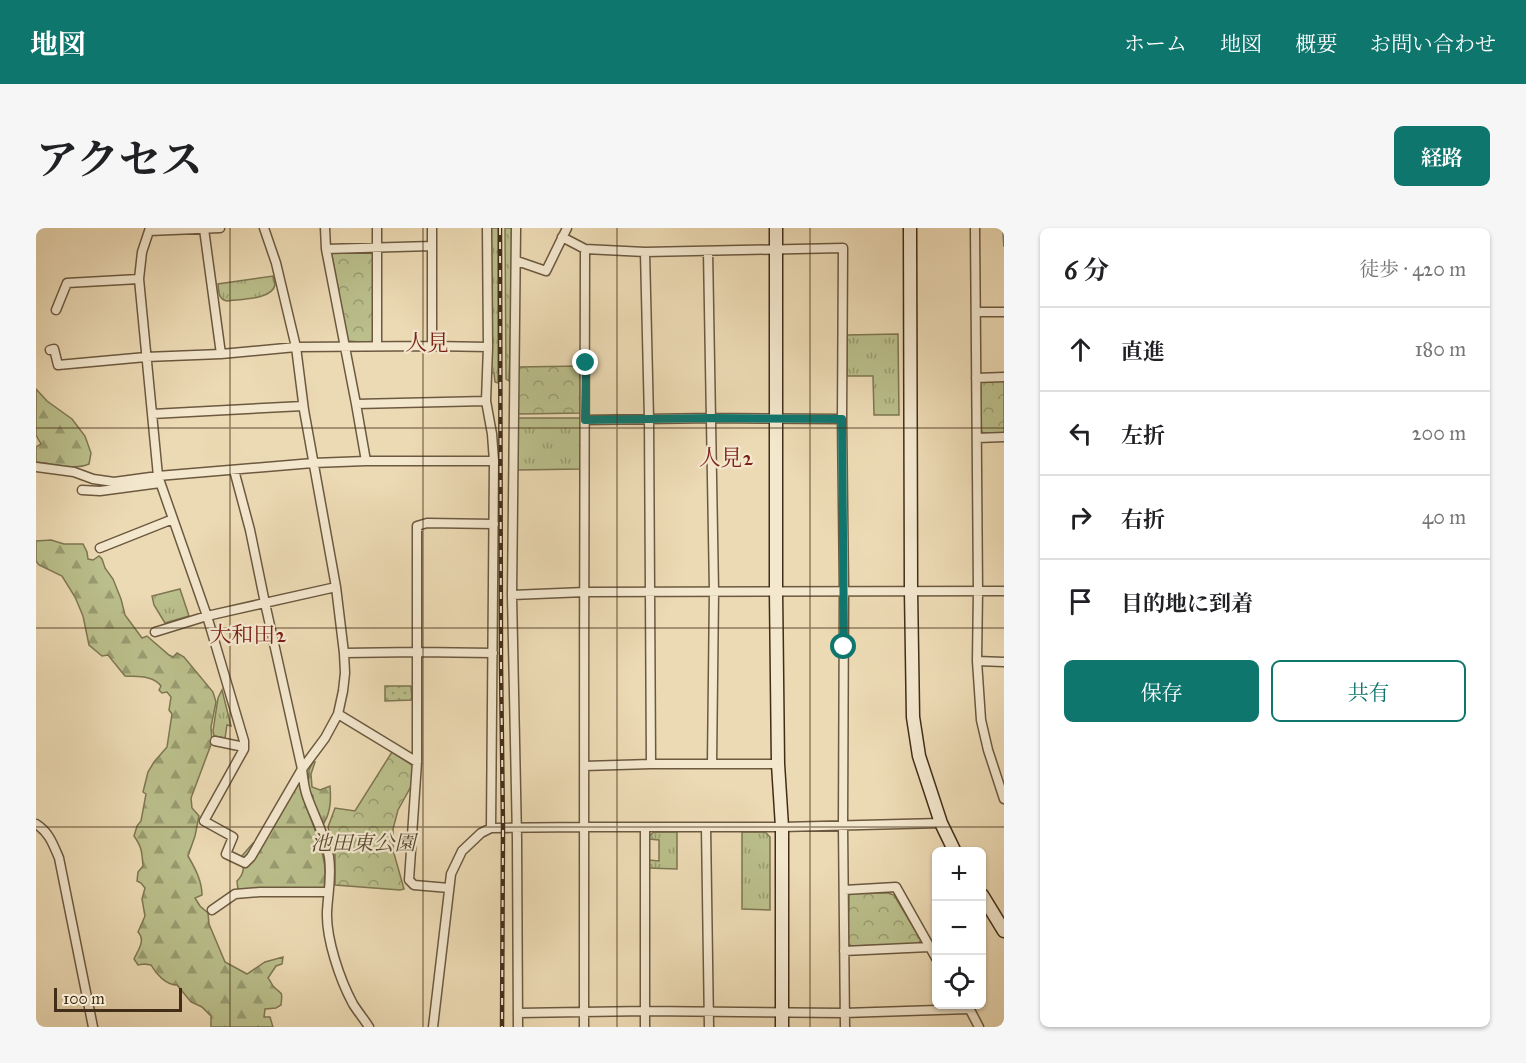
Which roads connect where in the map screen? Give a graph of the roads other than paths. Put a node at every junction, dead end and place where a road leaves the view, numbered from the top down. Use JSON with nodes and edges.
{"nodes":[{"id":1,"x":220,"y":228,"type":"edge"},
{"id":2,"x":264,"y":228,"type":"edge"},
{"id":3,"x":325,"y":228,"type":"edge"},
{"id":4,"x":377,"y":228,"type":"edge"},
{"id":5,"x":432,"y":228,"type":"edge"},
{"id":6,"x":487,"y":228,"type":"edge"},
{"id":7,"x":516,"y":228,"type":"edge"},
{"id":8,"x":567,"y":228,"type":"edge"},
{"id":9,"x":776,"y":228,"type":"edge"},
{"id":10,"x":910,"y":228,"type":"edge"},
{"id":11,"x":975,"y":228,"type":"edge"},
{"id":12,"x":204,"y":229,"type":"edge"},
{"id":13,"x":149,"y":230,"type":"edge"},
{"id":14,"x":562,"y":237,"type":"junction"},
{"id":15,"x":432,"y":246,"type":"junction"},
{"id":16,"x":377,"y":247,"type":"junction"},
{"id":17,"x":326,"y":249,"type":"junction"},
{"id":18,"x":585,"y":249,"type":"junction"},
{"id":19,"x":776,"y":249,"type":"junction"},
{"id":20,"x":708,"y":251,"type":"junction"},
{"id":21,"x":645,"y":252,"type":"junction"},
{"id":22,"x":517,"y":261,"type":"junction"},
{"id":23,"x":139,"y":279,"type":"junction"},
{"id":24,"x":56,"y":310,"type":"dead end"},
{"id":25,"x":977,"y":312,"type":"junction"},
{"id":26,"x":1004,"y":312,"type":"edge"},
{"id":27,"x":345,"y":346,"type":"junction"},
{"id":28,"x":377,"y":346,"type":"junction"},
{"id":29,"x":432,"y":346,"type":"junction"},
{"id":30,"x":296,"y":347,"type":"junction"},
{"id":31,"x":488,"y":347,"type":"junction"},
{"id":32,"x":50,"y":350,"type":"dead end"},
{"id":33,"x":221,"y":354,"type":"junction"},
{"id":34,"x":146,"y":357,"type":"junction"},
{"id":35,"x":1004,"y":377,"type":"edge"},
{"id":36,"x":976,"y":378,"type":"junction"},
{"id":37,"x":486,"y":401,"type":"junction"},
{"id":38,"x":356,"y":404,"type":"junction"},
{"id":39,"x":303,"y":406,"type":"junction"},
{"id":40,"x":152,"y":414,"type":"junction"},
{"id":41,"x":711,"y":418,"type":"junction"},
{"id":42,"x":775,"y":418,"type":"junction"},
{"id":43,"x":649,"y":419,"type":"junction"},
{"id":44,"x":842,"y":419,"type":"junction"},
{"id":45,"x":585,"y":420,"type":"junction"},
{"id":46,"x":1004,"y":437,"type":"edge"},
{"id":47,"x":977,"y":438,"type":"junction"},
{"id":48,"x":366,"y":460,"type":"junction"},
{"id":49,"x":494,"y":461,"type":"junction"},
{"id":50,"x":313,"y":463,"type":"junction"},
{"id":51,"x":36,"y":467,"type":"edge"},
{"id":52,"x":234,"y":470,"type":"junction"},
{"id":53,"x":159,"y":480,"type":"junction"},
{"id":54,"x":82,"y":489,"type":"dead end"},
{"id":55,"x":173,"y":519,"type":"junction"},
{"id":56,"x":494,"y":524,"type":"junction"},
{"id":57,"x":100,"y":548,"type":"dead end"},
{"id":58,"x":336,"y":587,"type":"junction"},
{"id":59,"x":911,"y":590,"type":"junction"},
{"id":60,"x":714,"y":591,"type":"junction"},
{"id":61,"x":844,"y":591,"type":"junction"},
{"id":62,"x":978,"y":591,"type":"junction"},
{"id":63,"x":1004,"y":591,"type":"edge"},
{"id":64,"x":585,"y":592,"type":"junction"},
{"id":65,"x":649,"y":592,"type":"junction"},
{"id":66,"x":776,"y":592,"type":"junction"},
{"id":67,"x":512,"y":596,"type":"junction"},
{"id":68,"x":265,"y":603,"type":"junction"},
{"id":69,"x":207,"y":616,"type":"junction"},
{"id":70,"x":155,"y":632,"type":"dead end"},
{"id":71,"x":417,"y":652,"type":"junction"},
{"id":72,"x":344,"y":653,"type":"junction"},
{"id":73,"x":493,"y":653,"type":"junction"},
{"id":74,"x":978,"y":662,"type":"junction"},
{"id":75,"x":1004,"y":662,"type":"edge"},
{"id":76,"x":338,"y":714,"type":"junction"},
{"id":77,"x":214,"y":741,"type":"dead end"},
{"id":78,"x":244,"y":747,"type":"junction"},
{"id":79,"x":417,"y":762,"type":"junction"},
{"id":80,"x":651,"y":764,"type":"junction"},
{"id":81,"x":712,"y":764,"type":"junction"},
{"id":82,"x":778,"y":764,"type":"junction"},
{"id":83,"x":584,"y":766,"type":"junction"},
{"id":84,"x":302,"y":769,"type":"junction"},
{"id":85,"x":1004,"y":799,"type":"edge"},
{"id":86,"x":941,"y":823,"type":"junction"},
{"id":87,"x":36,"y":824,"type":"edge"},
{"id":88,"x":843,"y":826,"type":"junction"},
{"id":89,"x":516,"y":827,"type":"junction"},
{"id":90,"x":583,"y":827,"type":"junction"},
{"id":91,"x":645,"y":827,"type":"junction"},
{"id":92,"x":706,"y":827,"type":"junction"},
{"id":93,"x":782,"y":827,"type":"junction"},
{"id":94,"x":491,"y":828,"type":"junction"},
{"id":95,"x":953,"y":847,"type":"edge"},
{"id":96,"x":449,"y":888,"type":"junction"},
{"id":97,"x":844,"y":890,"type":"junction"},
{"id":98,"x":327,"y":892,"type":"dead end"},
{"id":99,"x":985,"y":901,"type":"edge"},
{"id":100,"x":212,"y":910,"type":"dead end"},
{"id":101,"x":1004,"y":931,"type":"edge"},
{"id":102,"x":930,"y":947,"type":"junction"},
{"id":103,"x":844,"y":951,"type":"junction"},
{"id":104,"x":934,"y":955,"type":"edge"},
{"id":105,"x":932,"y":1009,"type":"edge"},
{"id":106,"x":969,"y":1009,"type":"edge"},
{"id":107,"x":646,"y":1011,"type":"junction"},
{"id":108,"x":710,"y":1012,"type":"junction"},
{"id":109,"x":782,"y":1012,"type":"junction"},
{"id":110,"x":518,"y":1013,"type":"junction"},
{"id":111,"x":584,"y":1013,"type":"junction"},
{"id":112,"x":844,"y":1013,"type":"junction"},
{"id":113,"x":93,"y":1027,"type":"edge"},
{"id":114,"x":369,"y":1027,"type":"edge"},
{"id":115,"x":433,"y":1027,"type":"edge"},
{"id":116,"x":518,"y":1027,"type":"edge"},
{"id":117,"x":584,"y":1027,"type":"edge"},
{"id":118,"x":645,"y":1027,"type":"edge"},
{"id":119,"x":709,"y":1027,"type":"edge"},
{"id":120,"x":782,"y":1027,"type":"edge"},
{"id":121,"x":845,"y":1027,"type":"edge"},
{"id":122,"x":979,"y":1027,"type":"edge"}],
"edges":[{"from":1,"to":12,"type":"street"},
{"from":2,"to":30,"type":"street"},
{"from":3,"to":17,"type":"street"},
{"from":4,"to":16,"type":"street"},
{"from":5,"to":15,"type":"street"},
{"from":6,"to":31,"type":"street"},
{"from":7,"to":22,"type":"street"},
{"from":8,"to":14,"type":"street"},
{"from":9,"to":19,"type":"street"},
{"from":10,"to":59,"type":"street"},
{"from":11,"to":25,"type":"street"},
{"from":12,"to":13,"type":"street"},
{"from":12,"to":33,"type":"street"},
{"from":13,"to":23,"type":"street"},
{"from":14,"to":18,"type":"street"},
{"from":14,"to":22,"type":"street"},
{"from":15,"to":16,"type":"street"},
{"from":15,"to":29,"type":"street"},
{"from":16,"to":17,"type":"street"},
{"from":16,"to":28,"type":"street"},
{"from":17,"to":27,"type":"street"},
{"from":18,"to":21,"type":"street"},
{"from":18,"to":45,"type":"street"},
{"from":19,"to":20,"type":"street"},
{"from":19,"to":42,"type":"street"},
{"from":19,"to":44,"type":"street"},
{"from":20,"to":21,"type":"street"},
{"from":20,"to":41,"type":"street"},
{"from":21,"to":43,"type":"street"},
{"from":22,"to":67,"type":"street"},
{"from":23,"to":24,"type":"street"},
{"from":23,"to":34,"type":"street"},
{"from":25,"to":26,"type":"street"},
{"from":25,"to":36,"type":"street"},
{"from":27,"to":28,"type":"street"},
{"from":27,"to":30,"type":"street"},
{"from":27,"to":38,"type":"street"},
{"from":28,"to":29,"type":"street"},
{"from":29,"to":31,"type":"street"},
{"from":30,"to":33,"type":"street"},
{"from":30,"to":39,"type":"street"},
{"from":31,"to":37,"type":"street"},
{"from":32,"to":34,"type":"street"},
{"from":33,"to":34,"type":"street"},
{"from":34,"to":40,"type":"street"},
{"from":35,"to":36,"type":"street"},
{"from":36,"to":47,"type":"street"},
{"from":37,"to":38,"type":"street"},
{"from":37,"to":49,"type":"street"},
{"from":38,"to":48,"type":"street"},
{"from":39,"to":40,"type":"street"},
{"from":39,"to":50,"type":"street"},
{"from":40,"to":53,"type":"street"},
{"from":41,"to":42,"type":"street"},
{"from":41,"to":43,"type":"street"},
{"from":41,"to":60,"type":"street"},
{"from":42,"to":44,"type":"street"},
{"from":42,"to":66,"type":"street"},
{"from":43,"to":45,"type":"street"},
{"from":43,"to":65,"type":"street"},
{"from":44,"to":61,"type":"street"},
{"from":45,"to":64,"type":"street"},
{"from":46,"to":47,"type":"street"},
{"from":47,"to":62,"type":"street"},
{"from":48,"to":49,"type":"street"},
{"from":48,"to":50,"type":"street"},
{"from":49,"to":56,"type":"street"},
{"from":50,"to":52,"type":"street"},
{"from":50,"to":58,"type":"street"},
{"from":51,"to":53,"type":"street"},
{"from":52,"to":53,"type":"street"},
{"from":52,"to":68,"type":"street"},
{"from":53,"to":54,"type":"street"},
{"from":53,"to":55,"type":"street"},
{"from":55,"to":57,"type":"street"},
{"from":55,"to":69,"type":"street"},
{"from":56,"to":71,"type":"street"},
{"from":56,"to":73,"type":"street"},
{"from":58,"to":68,"type":"street"},
{"from":58,"to":72,"type":"street"},
{"from":59,"to":61,"type":"street"},
{"from":59,"to":62,"type":"street"},
{"from":59,"to":86,"type":"street"},
{"from":60,"to":65,"type":"street"},
{"from":60,"to":66,"type":"street"},
{"from":60,"to":81,"type":"street"},
{"from":61,"to":66,"type":"street"},
{"from":61,"to":88,"type":"street"},
{"from":62,"to":63,"type":"street"},
{"from":62,"to":74,"type":"street"},
{"from":64,"to":65,"type":"street"},
{"from":64,"to":67,"type":"street"},
{"from":64,"to":83,"type":"street"},
{"from":65,"to":80,"type":"street"},
{"from":66,"to":82,"type":"street"},
{"from":67,"to":89,"type":"street"},
{"from":68,"to":69,"type":"street"},
{"from":68,"to":84,"type":"street"},
{"from":69,"to":70,"type":"street"},
{"from":69,"to":78,"type":"street"},
{"from":71,"to":72,"type":"street"},
{"from":71,"to":73,"type":"street"},
{"from":71,"to":79,"type":"street"},
{"from":72,"to":76,"type":"street"},
{"from":73,"to":94,"type":"street"},
{"from":74,"to":75,"type":"street"},
{"from":74,"to":85,"type":"street"},
{"from":76,"to":79,"type":"street"},
{"from":76,"to":84,"type":"street"},
{"from":77,"to":78,"type":"street"},
{"from":78,"to":84,"type":"street"},
{"from":79,"to":96,"type":"street"},
{"from":80,"to":81,"type":"street"},
{"from":80,"to":83,"type":"street"},
{"from":81,"to":82,"type":"street"},
{"from":82,"to":93,"type":"street"},
{"from":83,"to":90,"type":"street"},
{"from":84,"to":114,"type":"street"},
{"from":86,"to":88,"type":"street"},
{"from":86,"to":95,"type":"street"},
{"from":87,"to":113,"type":"street"},
{"from":88,"to":93,"type":"street"},
{"from":88,"to":97,"type":"street"},
{"from":89,"to":90,"type":"street"},
{"from":89,"to":94,"type":"street"},
{"from":89,"to":110,"type":"street"},
{"from":90,"to":91,"type":"street"},
{"from":90,"to":111,"type":"street"},
{"from":91,"to":92,"type":"street"},
{"from":91,"to":107,"type":"street"},
{"from":92,"to":93,"type":"street"},
{"from":92,"to":108,"type":"street"},
{"from":93,"to":109,"type":"street"},
{"from":94,"to":96,"type":"street"},
{"from":96,"to":115,"type":"street"},
{"from":97,"to":102,"type":"street"},
{"from":97,"to":103,"type":"street"},
{"from":98,"to":100,"type":"street"},
{"from":99,"to":101,"type":"street"},
{"from":102,"to":103,"type":"street"},
{"from":102,"to":104,"type":"street"},
{"from":103,"to":112,"type":"street"},
{"from":105,"to":112,"type":"street"},
{"from":106,"to":122,"type":"street"},
{"from":107,"to":108,"type":"street"},
{"from":107,"to":111,"type":"street"},
{"from":107,"to":118,"type":"street"},
{"from":108,"to":109,"type":"street"},
{"from":108,"to":119,"type":"street"},
{"from":109,"to":112,"type":"street"},
{"from":109,"to":120,"type":"street"},
{"from":110,"to":111,"type":"street"},
{"from":110,"to":116,"type":"street"},
{"from":111,"to":117,"type":"street"},
{"from":112,"to":121,"type":"street"}]}
